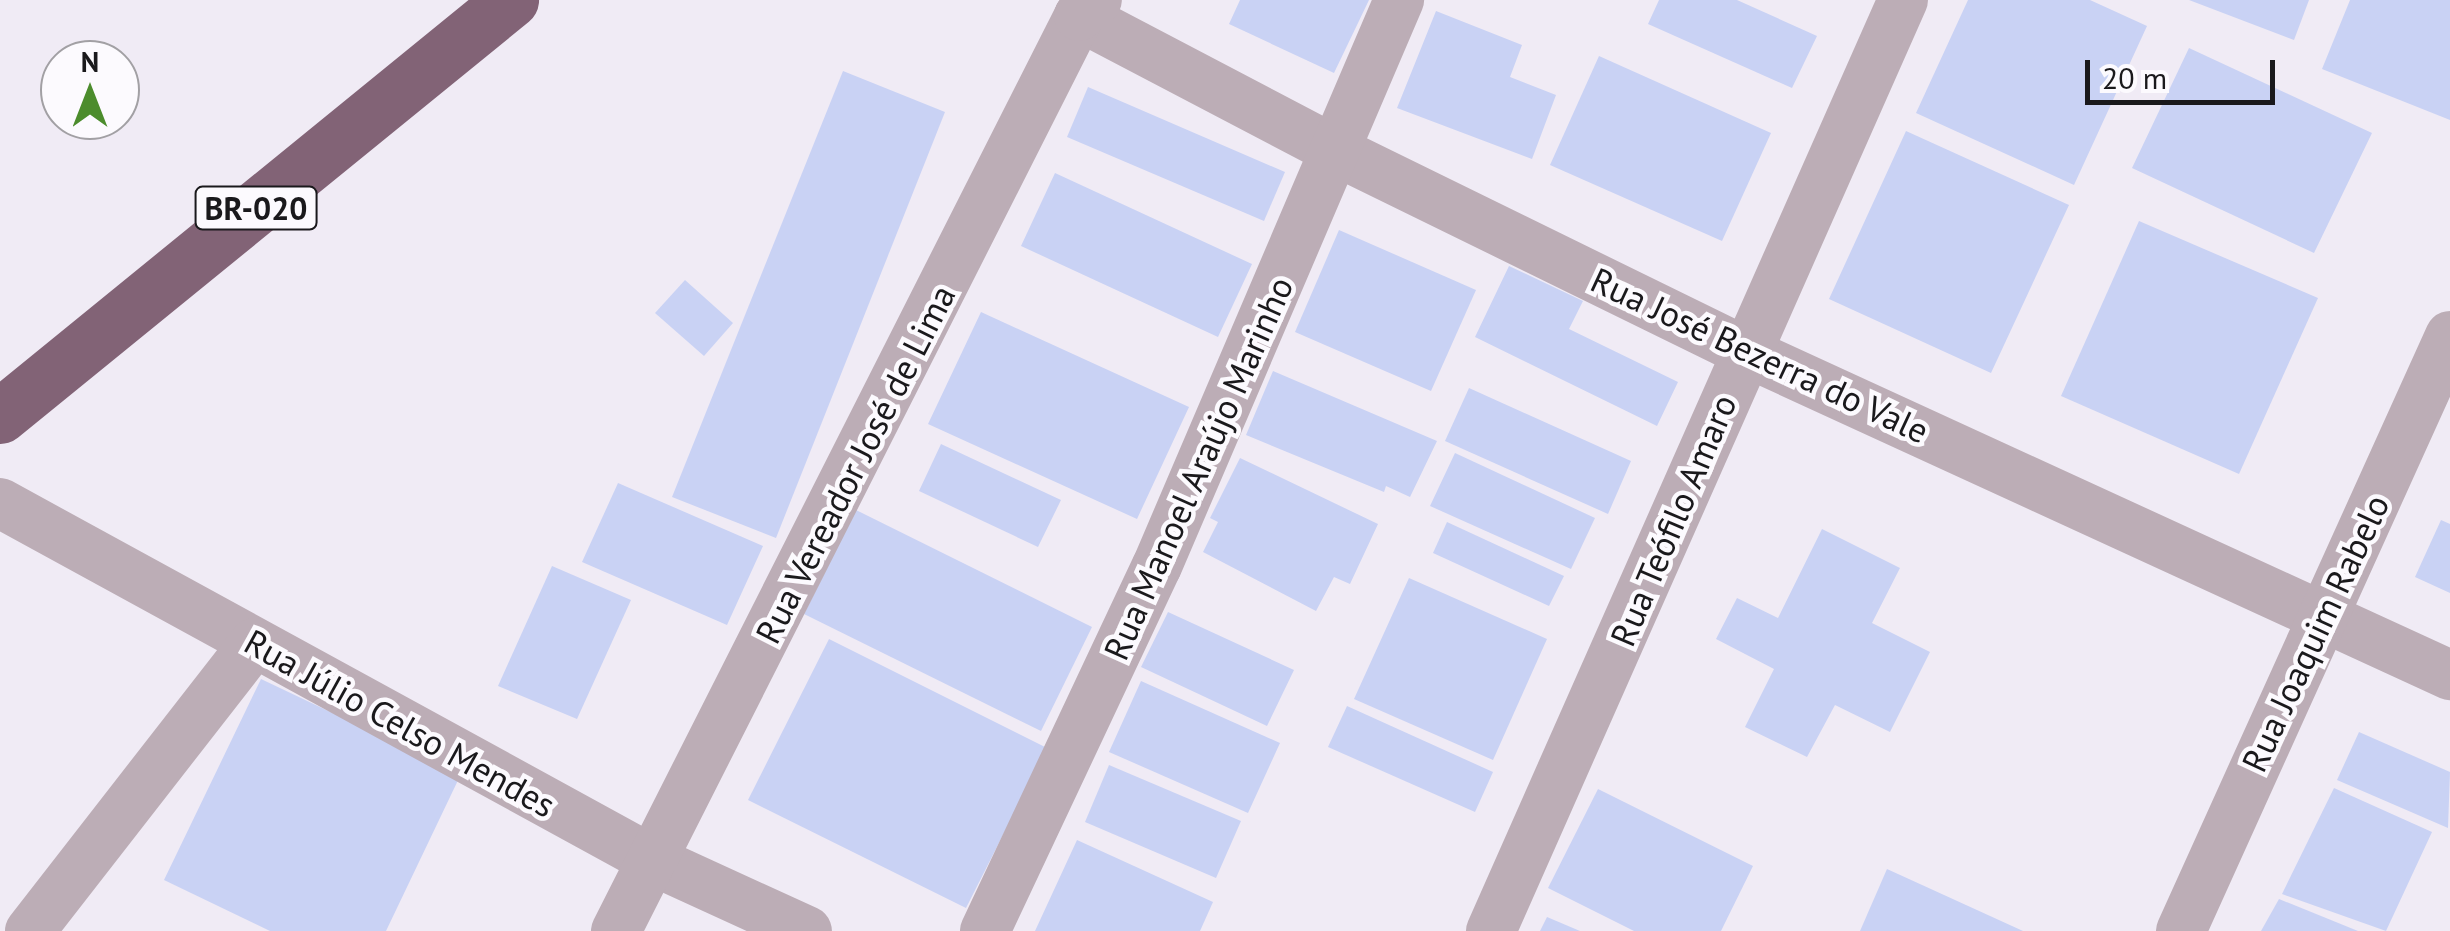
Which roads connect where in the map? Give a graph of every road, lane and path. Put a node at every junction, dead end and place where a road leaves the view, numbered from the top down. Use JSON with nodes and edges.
{"nodes":[{"id":1,"x":511,"y":0,"type":"edge"},
{"id":2,"x":1399,"y":0,"type":"edge"},
{"id":3,"x":1903,"y":0,"type":"edge"},
{"id":4,"x":1088,"y":8,"type":"edge"},
{"id":5,"x":1338,"y":152,"type":"junction"},
{"id":6,"x":2450,"y":336,"type":"edge"},
{"id":7,"x":1746,"y":352,"type":"junction"},
{"id":8,"x":0,"y":416,"type":"edge"},
{"id":9,"x":0,"y":503,"type":"edge"},
{"id":10,"x":2318,"y":615,"type":"junction"},
{"id":11,"x":254,"y":644,"type":"junction"},
{"id":12,"x":2450,"y":675,"type":"edge"},
{"id":13,"x":656,"y":862,"type":"junction"},
{"id":14,"x":30,"y":931,"type":"edge"},
{"id":15,"x":616,"y":931,"type":"edge"},
{"id":16,"x":807,"y":931,"type":"edge"},
{"id":17,"x":986,"y":931,"type":"edge"},
{"id":18,"x":1491,"y":931,"type":"edge"},
{"id":19,"x":2181,"y":931,"type":"edge"}],
"edges":[{"from":1,"to":8,"type":"highway","number":"BR-020"},
{"from":2,"to":5,"type":"street","name":"Rua Manoel Araújo Marinho"},
{"from":3,"to":7,"type":"street","name":"Rua Teófilo Amaro"},
{"from":4,"to":5,"type":"street","name":"Rua José Bezerra do Vale"},
{"from":4,"to":13,"type":"street","name":"Rua Vereador José de Lima"},
{"from":5,"to":7,"type":"street","name":"Rua José Bezerra do Vale"},
{"from":5,"to":17,"type":"street","name":"Rua Manoel Araújo Marinho"},
{"from":6,"to":10,"type":"street","name":"Rua Joaquim Rabelo"},
{"from":7,"to":10,"type":"street","name":"Rua José Bezerra do Vale"},
{"from":7,"to":18,"type":"street","name":"Rua Teófilo Amaro"},
{"from":9,"to":11,"type":"street","name":"Rua Júlio Celso Mendes"},
{"from":10,"to":12,"type":"street","name":"Rua José Bezerra do Vale"},
{"from":10,"to":19,"type":"street","name":"Rua Joaquim Rabelo"},
{"from":11,"to":13,"type":"street","name":"Rua Júlio Celso Mendes"},
{"from":11,"to":14,"type":"street"},
{"from":13,"to":15,"type":"street","name":"Rua Vereador José de Lima"},
{"from":13,"to":16,"type":"street","name":"Rua Júlio Celso Mendes"}]}
